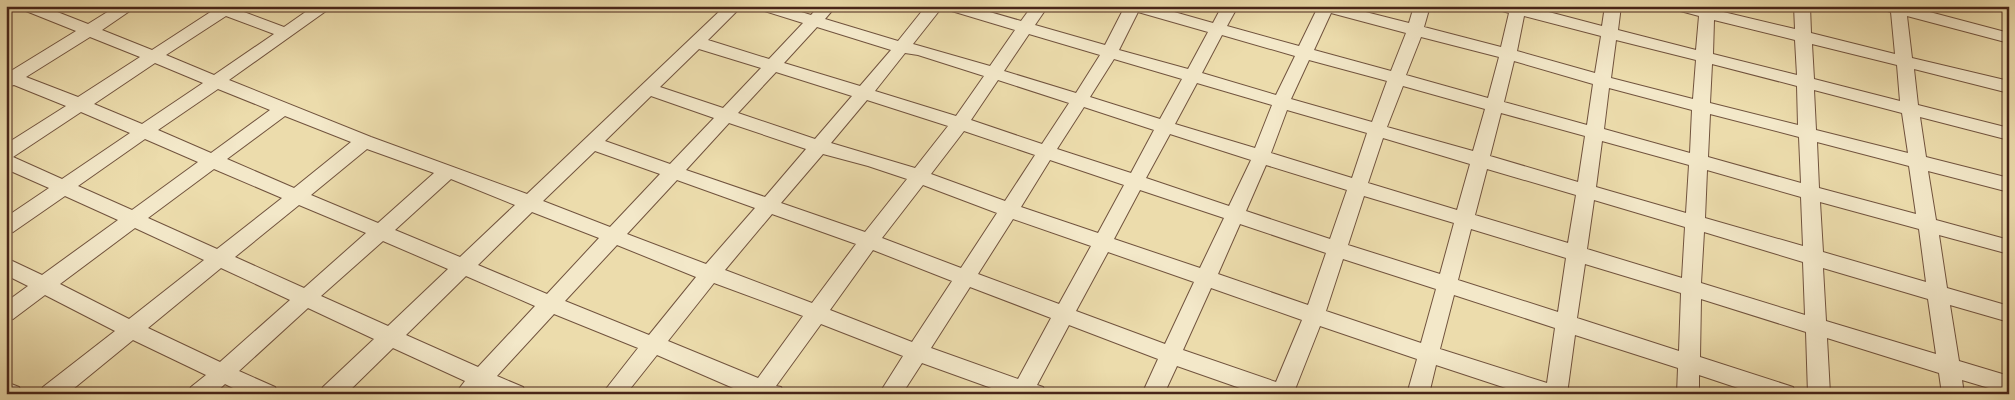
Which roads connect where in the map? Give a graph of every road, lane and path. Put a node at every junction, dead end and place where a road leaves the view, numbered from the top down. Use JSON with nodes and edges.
{"nodes":[{"id":1,"x":27,"y":6,"type":"edge"},
{"id":2,"x":128,"y":6,"type":"edge"},
{"id":3,"x":325,"y":6,"type":"edge"},
{"id":4,"x":734,"y":6,"type":"edge"},
{"id":5,"x":764,"y":6,"type":"edge"},
{"id":6,"x":828,"y":6,"type":"edge"},
{"id":7,"x":935,"y":6,"type":"edge"},
{"id":8,"x":951,"y":6,"type":"edge"},
{"id":9,"x":1040,"y":6,"type":"edge"},
{"id":10,"x":1134,"y":6,"type":"edge"},
{"id":11,"x":1230,"y":6,"type":"edge"},
{"id":12,"x":1422,"y":6,"type":"edge"},
{"id":13,"x":1613,"y":6,"type":"edge"},
{"id":14,"x":1678,"y":6,"type":"edge"},
{"id":15,"x":1802,"y":6,"type":"edge"},
{"id":16,"x":223,"y":7,"type":"edge"},
{"id":17,"x":1325,"y":7,"type":"edge"},
{"id":18,"x":1512,"y":7,"type":"edge"},
{"id":19,"x":1894,"y":7,"type":"edge"},
{"id":20,"x":1707,"y":10,"type":"edge"},
{"id":21,"x":814,"y":21,"type":"junction"},
{"id":22,"x":1025,"y":27,"type":"junction"},
{"id":23,"x":89,"y":30,"type":"junction"},
{"id":24,"x":1218,"y":30,"type":"junction"},
{"id":25,"x":1415,"y":30,"type":"junction"},
{"id":26,"x":286,"y":33,"type":"junction"},
{"id":27,"x":1609,"y":34,"type":"junction"},
{"id":28,"x":1804,"y":37,"type":"junction"},
{"id":29,"x":2009,"y":38,"type":"edge"},
{"id":30,"x":696,"y":42,"type":"junction"},
{"id":31,"x":900,"y":47,"type":"junction"},
{"id":32,"x":1110,"y":52,"type":"junction"},
{"id":33,"x":1304,"y":54,"type":"junction"},
{"id":34,"x":1508,"y":54,"type":"junction"},
{"id":35,"x":152,"y":57,"type":"junction"},
{"id":36,"x":1704,"y":57,"type":"junction"},
{"id":37,"x":1905,"y":62,"type":"junction"},
{"id":38,"x":772,"y":66,"type":"junction"},
{"id":39,"x":993,"y":73,"type":"junction"},
{"id":40,"x":1193,"y":78,"type":"junction"},
{"id":41,"x":1397,"y":79,"type":"junction"},
{"id":42,"x":9,"y":80,"type":"edge"},
{"id":43,"x":1602,"y":81,"type":"junction"},
{"id":44,"x":215,"y":82,"type":"junction"},
{"id":45,"x":1806,"y":83,"type":"junction"},
{"id":46,"x":2009,"y":87,"type":"edge"},
{"id":47,"x":647,"y":89,"type":"junction"},
{"id":48,"x":864,"y":93,"type":"junction"},
{"id":49,"x":1079,"y":101,"type":"junction"},
{"id":50,"x":1281,"y":103,"type":"junction"},
{"id":51,"x":81,"y":105,"type":"junction"},
{"id":52,"x":1494,"y":105,"type":"junction"},
{"id":53,"x":1701,"y":106,"type":"junction"},
{"id":54,"x":283,"y":109,"type":"junction"},
{"id":55,"x":1910,"y":109,"type":"junction"},
{"id":56,"x":725,"y":116,"type":"junction"},
{"id":57,"x":960,"y":123,"type":"junction"},
{"id":58,"x":1165,"y":128,"type":"junction"},
{"id":59,"x":143,"y":132,"type":"junction"},
{"id":60,"x":1376,"y":132,"type":"junction"},
{"id":61,"x":1594,"y":133,"type":"junction"},
{"id":62,"x":1806,"y":133,"type":"junction"},
{"id":63,"x":2009,"y":134,"type":"edge"},
{"id":64,"x":365,"y":141,"type":"junction"},
{"id":65,"x":590,"y":143,"type":"junction"},
{"id":66,"x":817,"y":146,"type":"junction"},
{"id":67,"x":1047,"y":151,"type":"junction"},
{"id":68,"x":6,"y":153,"type":"edge"},
{"id":69,"x":1261,"y":157,"type":"junction"},
{"id":70,"x":212,"y":160,"type":"junction"},
{"id":71,"x":1479,"y":160,"type":"junction"},
{"id":72,"x":6,"y":161,"type":"edge"},
{"id":73,"x":1699,"y":162,"type":"junction"},
{"id":74,"x":1918,"y":162,"type":"junction"},
{"id":75,"x":448,"y":171,"type":"junction"},
{"id":76,"x":672,"y":172,"type":"junction"},
{"id":77,"x":918,"y":177,"type":"junction"},
{"id":78,"x":1137,"y":182,"type":"junction"},
{"id":79,"x":2009,"y":185,"type":"edge"},
{"id":80,"x":1358,"y":187,"type":"junction"},
{"id":81,"x":64,"y":188,"type":"junction"},
{"id":82,"x":1586,"y":192,"type":"junction"},
{"id":83,"x":1810,"y":193,"type":"junction"},
{"id":84,"x":296,"y":196,"type":"junction"},
{"id":85,"x":529,"y":203,"type":"junction"},
{"id":86,"x":767,"y":206,"type":"junction"},
{"id":87,"x":1008,"y":211,"type":"junction"},
{"id":88,"x":1235,"y":215,"type":"junction"},
{"id":89,"x":133,"y":219,"type":"junction"},
{"id":90,"x":1464,"y":219,"type":"junction"},
{"id":91,"x":1695,"y":224,"type":"junction"},
{"id":92,"x":1927,"y":225,"type":"junction"},
{"id":93,"x":6,"y":227,"type":"edge"},
{"id":94,"x":379,"y":232,"type":"junction"},
{"id":95,"x":612,"y":236,"type":"junction"},
{"id":96,"x":869,"y":241,"type":"junction"},
{"id":97,"x":1104,"y":243,"type":"junction"},
{"id":98,"x":2009,"y":247,"type":"edge"},
{"id":99,"x":1337,"y":249,"type":"junction"},
{"id":100,"x":1577,"y":253,"type":"junction"},
{"id":101,"x":1812,"y":258,"type":"junction"},
{"id":102,"x":218,"y":259,"type":"junction"},
{"id":103,"x":6,"y":266,"type":"edge"},
{"id":104,"x":463,"y":267,"type":"junction"},
{"id":105,"x":710,"y":274,"type":"junction"},
{"id":106,"x":965,"y":278,"type":"junction"},
{"id":107,"x":1206,"y":278,"type":"junction"},
{"id":108,"x":1446,"y":283,"type":"junction"},
{"id":109,"x":45,"y":284,"type":"junction"},
{"id":110,"x":1691,"y":290,"type":"junction"},
{"id":111,"x":1939,"y":294,"type":"junction"},
{"id":112,"x":305,"y":298,"type":"junction"},
{"id":113,"x":551,"y":304,"type":"junction"},
{"id":114,"x":6,"y":313,"type":"edge"},
{"id":115,"x":815,"y":314,"type":"junction"},
{"id":116,"x":2009,"y":314,"type":"edge"},
{"id":117,"x":1063,"y":315,"type":"junction"},
{"id":118,"x":1314,"y":316,"type":"junction"},
{"id":119,"x":1566,"y":323,"type":"junction"},
{"id":120,"x":1815,"y":328,"type":"junction"},
{"id":121,"x":130,"y":329,"type":"junction"},
{"id":122,"x":390,"y":336,"type":"junction"},
{"id":123,"x":652,"y":345,"type":"junction"},
{"id":124,"x":916,"y":352,"type":"junction"},
{"id":125,"x":1171,"y":355,"type":"junction"},
{"id":126,"x":1428,"y":355,"type":"junction"},
{"id":127,"x":1689,"y":362,"type":"junction"},
{"id":128,"x":1949,"y":367,"type":"junction"},
{"id":129,"x":223,"y":372,"type":"junction"},
{"id":130,"x":480,"y":378,"type":"junction"},
{"id":131,"x":2009,"y":385,"type":"edge"},
{"id":132,"x":6,"y":391,"type":"edge"},
{"id":133,"x":764,"y":392,"type":"edge"},
{"id":134,"x":1027,"y":392,"type":"edge"},
{"id":135,"x":11,"y":394,"type":"edge"},
{"id":136,"x":51,"y":394,"type":"edge"},
{"id":137,"x":198,"y":394,"type":"edge"},
{"id":138,"x":267,"y":394,"type":"edge"},
{"id":139,"x":332,"y":394,"type":"edge"},
{"id":140,"x":466,"y":394,"type":"edge"},
{"id":141,"x":514,"y":394,"type":"edge"},
{"id":142,"x":613,"y":394,"type":"edge"},
{"id":143,"x":890,"y":394,"type":"edge"},
{"id":144,"x":1153,"y":394,"type":"edge"},
{"id":145,"x":1283,"y":394,"type":"edge"},
{"id":146,"x":1418,"y":394,"type":"edge"},
{"id":147,"x":1555,"y":394,"type":"edge"},
{"id":148,"x":1688,"y":394,"type":"edge"},
{"id":149,"x":1785,"y":394,"type":"edge"},
{"id":150,"x":1819,"y":394,"type":"edge"},
{"id":151,"x":1953,"y":394,"type":"edge"}],
"edges":[{"from":1,"to":23,"type":"street"},
{"from":2,"to":23,"type":"street"},
{"from":3,"to":26,"type":"street"},
{"from":4,"to":30,"type":"street"},
{"from":5,"to":21,"type":"street"},
{"from":6,"to":21,"type":"street"},
{"from":7,"to":31,"type":"street"},
{"from":8,"to":22,"type":"street"},
{"from":9,"to":22,"type":"street"},
{"from":10,"to":24,"type":"street"},
{"from":10,"to":32,"type":"street"},
{"from":11,"to":24,"type":"street"},
{"from":12,"to":25,"type":"street"},
{"from":13,"to":27,"type":"street"},
{"from":14,"to":20,"type":"street"},
{"from":15,"to":28,"type":"street"},
{"from":16,"to":26,"type":"street"},
{"from":16,"to":35,"type":"street"},
{"from":17,"to":25,"type":"street"},
{"from":17,"to":33,"type":"street"},
{"from":18,"to":27,"type":"street"},
{"from":18,"to":34,"type":"street"},
{"from":19,"to":29,"type":"street"},
{"from":19,"to":37,"type":"street"},
{"from":20,"to":28,"type":"street"},
{"from":20,"to":36,"type":"street"},
{"from":21,"to":31,"type":"street"},
{"from":21,"to":38,"type":"street"},
{"from":22,"to":32,"type":"street"},
{"from":22,"to":39,"type":"street"},
{"from":23,"to":35,"type":"street"},
{"from":23,"to":42,"type":"street"},
{"from":24,"to":33,"type":"street"},
{"from":24,"to":40,"type":"street"},
{"from":25,"to":34,"type":"street"},
{"from":25,"to":41,"type":"street"},
{"from":26,"to":44,"type":"street"},
{"from":27,"to":36,"type":"street"},
{"from":27,"to":43,"type":"street"},
{"from":28,"to":37,"type":"street"},
{"from":28,"to":45,"type":"street"},
{"from":30,"to":38,"type":"street"},
{"from":30,"to":47,"type":"street"},
{"from":31,"to":39,"type":"street"},
{"from":31,"to":48,"type":"street"},
{"from":32,"to":40,"type":"street"},
{"from":32,"to":49,"type":"street"},
{"from":33,"to":41,"type":"street"},
{"from":33,"to":50,"type":"street"},
{"from":34,"to":43,"type":"street"},
{"from":34,"to":52,"type":"street"},
{"from":35,"to":44,"type":"street"},
{"from":35,"to":51,"type":"street"},
{"from":36,"to":45,"type":"street"},
{"from":36,"to":53,"type":"street"},
{"from":37,"to":46,"type":"street"},
{"from":37,"to":55,"type":"street"},
{"from":38,"to":48,"type":"street"},
{"from":38,"to":56,"type":"street"},
{"from":39,"to":49,"type":"street"},
{"from":39,"to":57,"type":"street"},
{"from":40,"to":50,"type":"street"},
{"from":40,"to":58,"type":"street"},
{"from":41,"to":52,"type":"street"},
{"from":41,"to":60,"type":"street"},
{"from":42,"to":51,"type":"street"},
{"from":43,"to":53,"type":"street"},
{"from":43,"to":61,"type":"street"},
{"from":44,"to":54,"type":"street"},
{"from":44,"to":59,"type":"street"},
{"from":45,"to":55,"type":"street"},
{"from":45,"to":62,"type":"street"},
{"from":47,"to":56,"type":"street"},
{"from":47,"to":65,"type":"street"},
{"from":48,"to":57,"type":"street"},
{"from":48,"to":66,"type":"street"},
{"from":49,"to":58,"type":"street"},
{"from":49,"to":67,"type":"street"},
{"from":50,"to":60,"type":"street"},
{"from":50,"to":69,"type":"street"},
{"from":51,"to":59,"type":"street"},
{"from":51,"to":68,"type":"street"},
{"from":52,"to":61,"type":"street"},
{"from":52,"to":71,"type":"street"},
{"from":53,"to":62,"type":"street"},
{"from":53,"to":73,"type":"street"},
{"from":54,"to":64,"type":"street"},
{"from":54,"to":70,"type":"street"},
{"from":55,"to":63,"type":"street"},
{"from":55,"to":74,"type":"street"},
{"from":56,"to":66,"type":"street"},
{"from":56,"to":76,"type":"street"},
{"from":57,"to":67,"type":"street"},
{"from":57,"to":77,"type":"street"},
{"from":58,"to":69,"type":"street"},
{"from":58,"to":78,"type":"street"},
{"from":59,"to":70,"type":"street"},
{"from":59,"to":81,"type":"street"},
{"from":60,"to":71,"type":"street"},
{"from":60,"to":80,"type":"street"},
{"from":61,"to":73,"type":"street"},
{"from":61,"to":82,"type":"street"},
{"from":62,"to":74,"type":"street"},
{"from":62,"to":83,"type":"street"},
{"from":64,"to":75,"type":"street"},
{"from":64,"to":84,"type":"street"},
{"from":65,"to":76,"type":"street"},
{"from":65,"to":85,"type":"street"},
{"from":66,"to":77,"type":"street"},
{"from":66,"to":86,"type":"street"},
{"from":67,"to":78,"type":"street"},
{"from":67,"to":87,"type":"street"},
{"from":69,"to":80,"type":"street"},
{"from":69,"to":88,"type":"street"},
{"from":70,"to":84,"type":"street"},
{"from":70,"to":89,"type":"street"},
{"from":71,"to":82,"type":"street"},
{"from":71,"to":90,"type":"street"},
{"from":72,"to":81,"type":"street"},
{"from":73,"to":83,"type":"street"},
{"from":73,"to":91,"type":"street"},
{"from":74,"to":79,"type":"street"},
{"from":74,"to":92,"type":"street"},
{"from":75,"to":85,"type":"street"},
{"from":75,"to":94,"type":"street"},
{"from":76,"to":86,"type":"street"},
{"from":76,"to":95,"type":"street"},
{"from":77,"to":87,"type":"street"},
{"from":77,"to":96,"type":"street"},
{"from":78,"to":88,"type":"street"},
{"from":78,"to":97,"type":"street"},
{"from":80,"to":90,"type":"street"},
{"from":80,"to":99,"type":"street"},
{"from":81,"to":89,"type":"street"},
{"from":81,"to":93,"type":"street"},
{"from":82,"to":91,"type":"street"},
{"from":82,"to":100,"type":"street"},
{"from":83,"to":92,"type":"street"},
{"from":83,"to":101,"type":"street"},
{"from":84,"to":94,"type":"street"},
{"from":84,"to":102,"type":"street"},
{"from":85,"to":95,"type":"street"},
{"from":85,"to":104,"type":"street"},
{"from":86,"to":96,"type":"street"},
{"from":86,"to":105,"type":"street"},
{"from":87,"to":97,"type":"street"},
{"from":87,"to":106,"type":"street"},
{"from":88,"to":99,"type":"street"},
{"from":88,"to":107,"type":"street"},
{"from":89,"to":102,"type":"street"},
{"from":89,"to":109,"type":"street"},
{"from":90,"to":100,"type":"street"},
{"from":90,"to":108,"type":"street"},
{"from":91,"to":101,"type":"street"},
{"from":91,"to":110,"type":"street"},
{"from":92,"to":98,"type":"street"},
{"from":92,"to":111,"type":"street"},
{"from":94,"to":104,"type":"street"},
{"from":94,"to":112,"type":"street"},
{"from":95,"to":105,"type":"street"},
{"from":95,"to":113,"type":"street"},
{"from":96,"to":106,"type":"street"},
{"from":96,"to":115,"type":"street"},
{"from":97,"to":107,"type":"street"},
{"from":97,"to":117,"type":"street"},
{"from":99,"to":108,"type":"street"},
{"from":99,"to":118,"type":"street"},
{"from":100,"to":110,"type":"street"},
{"from":100,"to":119,"type":"street"},
{"from":101,"to":111,"type":"street"},
{"from":101,"to":120,"type":"street"},
{"from":102,"to":112,"type":"street"},
{"from":102,"to":121,"type":"street"},
{"from":103,"to":109,"type":"street"},
{"from":104,"to":113,"type":"street"},
{"from":104,"to":122,"type":"street"},
{"from":105,"to":115,"type":"street"},
{"from":105,"to":123,"type":"street"},
{"from":106,"to":117,"type":"street"},
{"from":106,"to":124,"type":"street"},
{"from":107,"to":118,"type":"street"},
{"from":107,"to":125,"type":"street"},
{"from":108,"to":119,"type":"street"},
{"from":108,"to":126,"type":"street"},
{"from":109,"to":114,"type":"street"},
{"from":109,"to":121,"type":"street"},
{"from":110,"to":120,"type":"street"},
{"from":110,"to":127,"type":"street"},
{"from":111,"to":116,"type":"street"},
{"from":111,"to":128,"type":"street"},
{"from":112,"to":122,"type":"street"},
{"from":112,"to":129,"type":"street"},
{"from":113,"to":123,"type":"street"},
{"from":113,"to":130,"type":"street"},
{"from":115,"to":124,"type":"street"},
{"from":115,"to":133,"type":"street"},
{"from":117,"to":125,"type":"street"},
{"from":117,"to":134,"type":"street"},
{"from":118,"to":126,"type":"street"},
{"from":118,"to":145,"type":"street"},
{"from":119,"to":127,"type":"street"},
{"from":119,"to":147,"type":"street"},
{"from":120,"to":128,"type":"street"},
{"from":120,"to":150,"type":"street"},
{"from":121,"to":129,"type":"street"},
{"from":121,"to":136,"type":"street"},
{"from":122,"to":130,"type":"street"},
{"from":122,"to":139,"type":"street"},
{"from":123,"to":133,"type":"street"},
{"from":123,"to":142,"type":"street"},
{"from":124,"to":134,"type":"street"},
{"from":124,"to":143,"type":"street"},
{"from":125,"to":144,"type":"street"},
{"from":125,"to":145,"type":"street"},
{"from":126,"to":146,"type":"street"},
{"from":126,"to":147,"type":"street"},
{"from":127,"to":148,"type":"street"},
{"from":127,"to":149,"type":"street"},
{"from":128,"to":131,"type":"street"},
{"from":128,"to":151,"type":"street"},
{"from":129,"to":137,"type":"street"},
{"from":129,"to":138,"type":"street"},
{"from":130,"to":140,"type":"street"},
{"from":130,"to":141,"type":"street"},
{"from":132,"to":135,"type":"street"}]}
